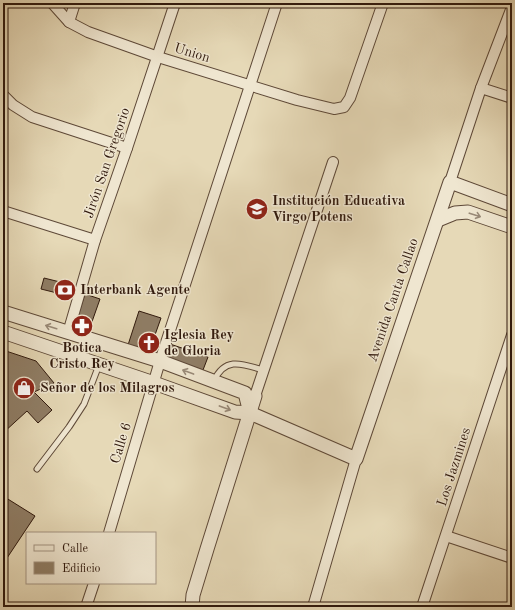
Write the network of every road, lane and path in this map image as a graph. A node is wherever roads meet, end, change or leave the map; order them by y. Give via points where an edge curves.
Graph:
1 (52, 3) edge
2 (75, 3) edge
3 (175, 3) edge
4 (277, 3) edge
5 (383, 3) edge
6 (512, 9) edge
7 (69, 22) junction
8 (158, 57) junction
9 (250, 86) junction
10 (481, 88) junction
11 (3, 95) edge
12 (512, 98) edge
13 (127, 148) junction
14 (333, 162) dead end
15 (450, 182) junction
16 (512, 205) edge
17 (3, 211) edge
18 (438, 220) junction
19 (512, 226) edge
20 (95, 240) junction
21 (3, 312) edge
22 (3, 332) edge
23 (68, 333) junction
24 (512, 335) edge
25 (160, 361) junction
26 (100, 364) junction
27 (263, 370) junction
28 (214, 381) junction
29 (154, 382) junction
30 (255, 396) joint
31 (250, 413) junction
32 (356, 459) junction
33 (37, 469) dead end
34 (109, 532) edge
35 (446, 536) junction
36 (512, 558) edge
37 (94, 584) edge
38 (86, 607) edge
39 (192, 607) edge
40 (313, 607) edge
41 (422, 607) edge

1 - 7 street, Union
2 - 7 street
3 - 8 street, Jirón San Gregorio
4 - 9 street, Calle 6
5 - 9 street, Union via 350,98 344,107 334,109
6 - 10 street, Avenida Canta Callao
7 - 8 street, Union via 88,32
8 - 9 street, Union
8 - 13 street, Jirón San Gregorio
9 - 25 street, Calle 6
10 - 12 street
10 - 15 street, Avenida Canta Callao
11 - 13 street via 32,117
13 - 20 street, Jirón San Gregorio
14 - 27 street
15 - 16 street
15 - 18 street, Avenida Canta Callao
17 - 20 street
18 -> 19 street via 455,213 468,212
18 - 32 street, Avenida Canta Callao
20 - 23 street, Jirón San Gregorio
23 -> 21 street
22 - 26 street
23 - 25 street
24 - 35 street, Los Jazmines
28 -> 25 street
25 - 29 street, Calle 6
26 - 29 street
26 - 33 lane via 84,404 70,427
27 - 28 lane via 243,364 230,365 218,373
27 - 30 street
28 - 31 street via 245,393
29 -> 31 street via 236,412
29 - 34 street, Calle 6
30 - 31 street
31 - 32 street
31 - 39 street via 193,595
32 - 40 street, Avenida Canta Callao
35 - 36 street
35 - 41 street, Los Jazmines
37 - 38 street

